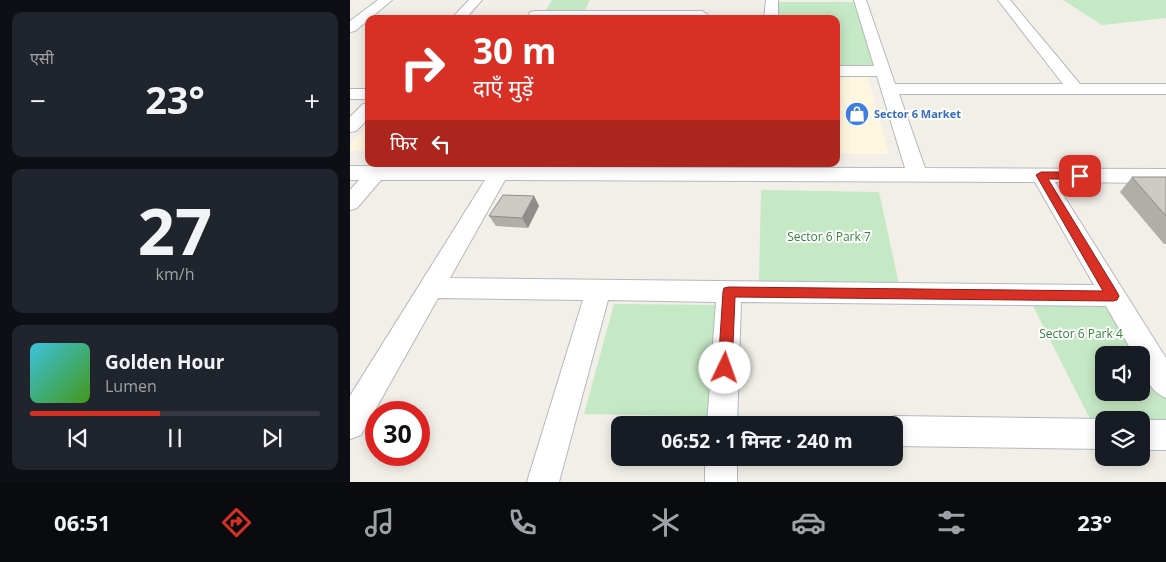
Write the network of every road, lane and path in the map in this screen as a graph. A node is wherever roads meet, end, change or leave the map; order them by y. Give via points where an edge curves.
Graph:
1 (386, 0) edge
2 (476, 0) edge
3 (545, 0) edge
4 (705, 0) edge
5 (772, 0) edge
6 (860, 0) edge
7 (1004, 0) edge
8 (367, 15) edge
9 (462, 15) edge
10 (534, 15) edge
11 (702, 15) edge
12 (772, 15) edge
13 (365, 16) edge
14 (350, 28) edge
15 (840, 71) edge
16 (883, 71) junction
17 (889, 89) junction
18 (1075, 89) junction
19 (1166, 89) edge
20 (350, 94) edge
21 (365, 94) edge
22 (365, 112) edge
23 (350, 127) edge
24 (350, 158) edge
25 (840, 162) edge
26 (365, 163) edge
27 (369, 167) edge
28 (371, 167) edge
29 (415, 167) edge
30 (501, 169) edge
31 (721, 169) edge
32 (915, 169) junction
33 (350, 173) edge
34 (1041, 175) junction
35 (1163, 177) edge
36 (350, 203) edge
37 (430, 288) junction
38 (598, 290) junction
39 (729, 292) junction
40 (1113, 296) junction
41 (1166, 384) edge
42 (722, 416) edge
43 (350, 424) edge
44 (903, 431) edge
45 (1095, 434) edge
46 (1150, 435) edge
47 (1166, 435) edge
48 (721, 466) edge
49 (543, 482) edge
50 (721, 482) edge

1 - 8 street
2 - 9 street
3 - 10 street
4 - 11 street
5 - 12 street
6 - 16 street
7 - 18 street
13 - 14 street
15 - 16 street
16 - 17 street
17 - 18 street
17 - 32 street
18 - 19 street
20 - 21 street
22 - 23 street
24 - 26 street
25 - 32 street
27 - 33 street
28 - 36 street
29 - 30 street
30 - 31 street
30 - 37 street
31 - 32 street
32 - 34 street
34 - 35 street
34 - 40 street
37 - 38 street
37 - 43 street
38 - 39 street
38 - 49 street
39 - 40 street
39 - 42 street
40 - 41 street
44 - 45 street
46 - 47 street
48 - 50 street

